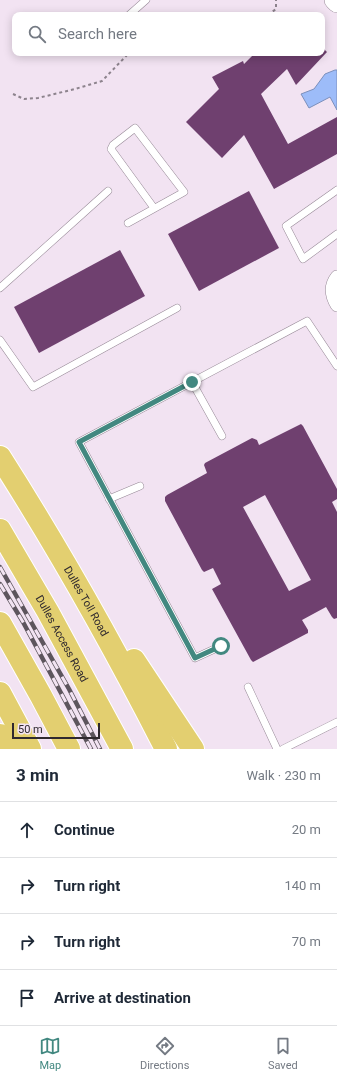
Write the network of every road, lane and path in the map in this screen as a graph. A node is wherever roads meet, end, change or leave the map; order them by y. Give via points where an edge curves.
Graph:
1 (146, 0) edge
2 (276, 0) edge
3 (334, 0) edge
4 (337, 3) edge
5 (132, 12) edge
6 (272, 12) edge
7 (126, 56) edge
8 (13, 94) dead end
9 (337, 190) edge
10 (108, 192) dead end
11 (154, 208) junction
12 (128, 223) dead end
13 (337, 234) edge
14 (337, 277) edge
15 (0, 288) edge
16 (337, 305) edge
17 (177, 308) dead end
18 (0, 340) edge
19 (337, 366) edge
20 (192, 382) junction
21 (222, 436) dead end
22 (0, 457) edge
23 (140, 486) dead end
24 (109, 499) junction
25 (35, 513) junction
26 (0, 530) edge
27 (0, 623) edge
28 (221, 646) dead end
29 (248, 687) dead end
30 (0, 693) edge
31 (337, 722) edge
32 (0, 735) edge
33 (7, 749) edge
34 (30, 749) edge
35 (69, 749) edge
36 (122, 749) edge
37 (166, 749) edge
38 (193, 749) edge
39 (277, 749) edge
40 (284, 749) edge

1 - 5 lane
2 - 6 path via 276,9
3 - 4 main road
7 - 8 path via 102,81 38,98 24,99
9 - 13 lane via 286,226 303,259
10 - 15 lane
11 - 11 lane via 184,192 135,128 111,149
11 - 12 lane
14 - 16 street via 332,289
17 - 18 lane via 33,387
19 - 20 lane via 307,321
20 - 21 lane
20 - 24 lane via 79,442
22 - 25 highway, Dulles Toll Road
23 - 24 lane
24 - 28 lane via 195,658
25 - 37 highway, Dulles Toll Road via 113,647
25 - 38 highway
26 - 36 highway, Dulles Access Road via 48,612
27 - 35 highway
29 - 39 lane
30 - 34 highway
31 - 40 lane
32 - 33 highway

